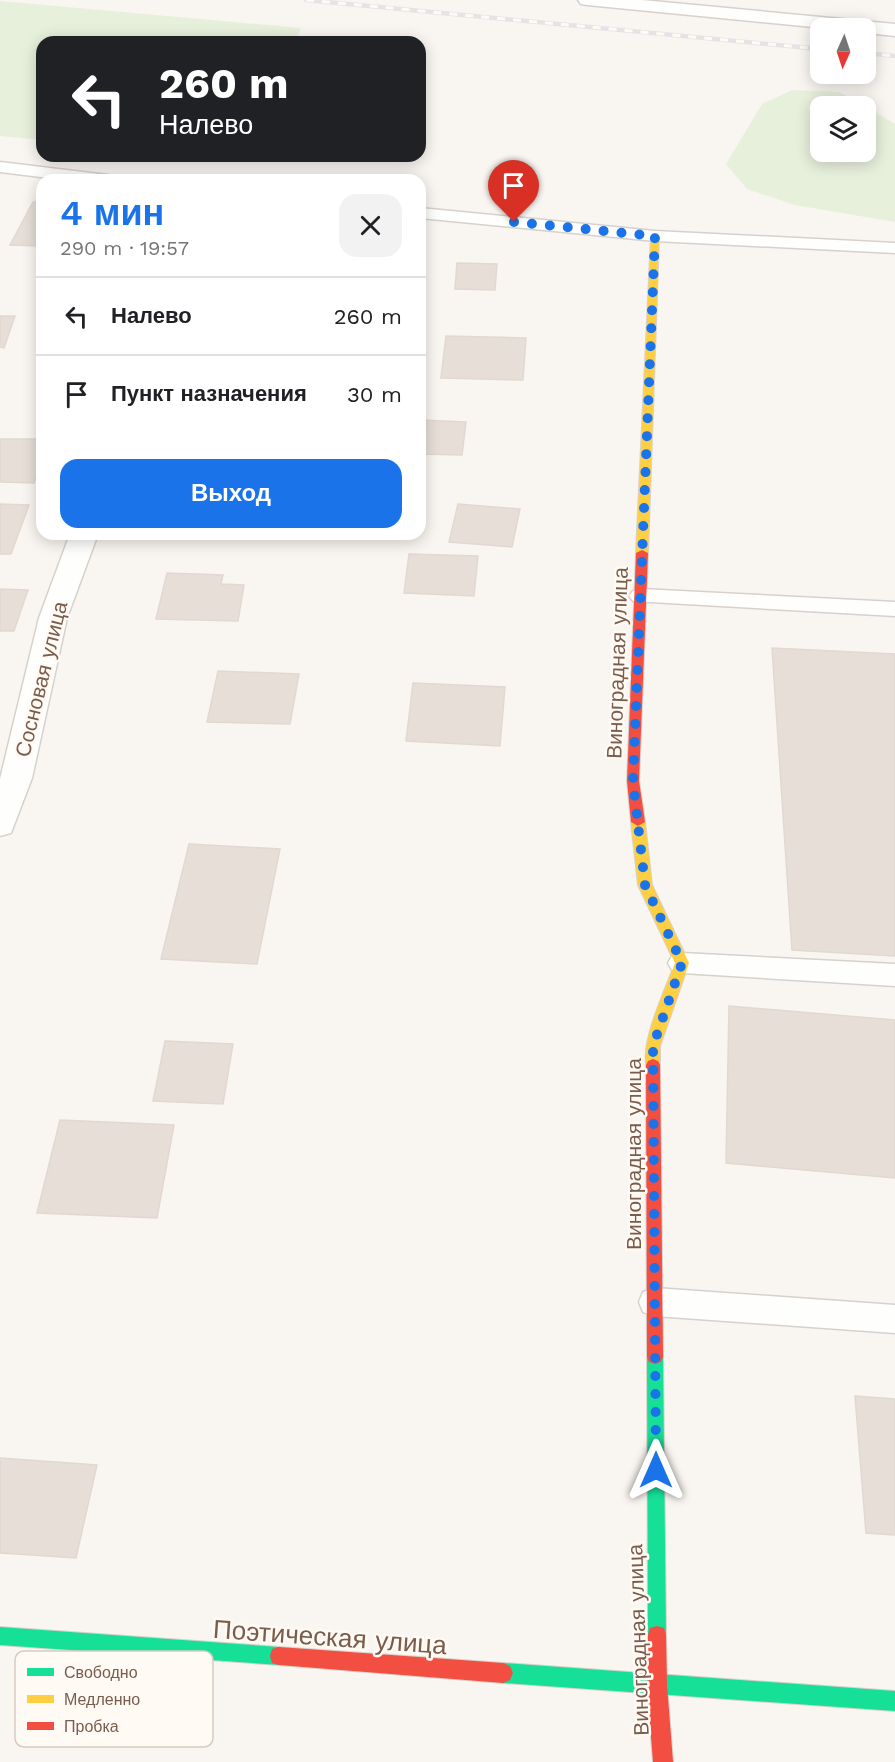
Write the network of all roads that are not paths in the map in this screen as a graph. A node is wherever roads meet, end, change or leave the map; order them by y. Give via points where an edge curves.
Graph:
1 (587, 0) edge
2 (895, 30) edge
3 (0, 167) edge
4 (58, 174) edge
5 (426, 214) edge
6 (655, 236) junction
7 (895, 248) edge
8 (82, 540) edge
9 (641, 596) junction
10 (895, 609) edge
11 (0, 825) edge
12 (682, 963) junction
13 (895, 975) edge
14 (655, 1302) junction
15 (895, 1319) edge
16 (0, 1636) edge
17 (201, 1651) edge
18 (213, 1652) edge
19 (657, 1685) junction
20 (895, 1701) edge
21 (663, 1762) edge

1 - 2 street
3 - 4 lane
5 - 6 lane
6 - 7 lane
6 - 9 street, Виноградная улица
8 - 11 street, Сосновая улица via 53,618 16,778
9 - 10 lane
9 - 12 street, Виноградная улица via 633,781 645,885
12 - 13 lane
12 - 14 street, Виноградная улица via 653,1046
14 - 15 lane
14 - 19 street, Виноградная улица
16 - 17 street, Поэтическая улица
18 - 19 street, Поэтическая улица
19 - 20 street, Поэтическая улица
19 - 21 street, Виноградная улица

